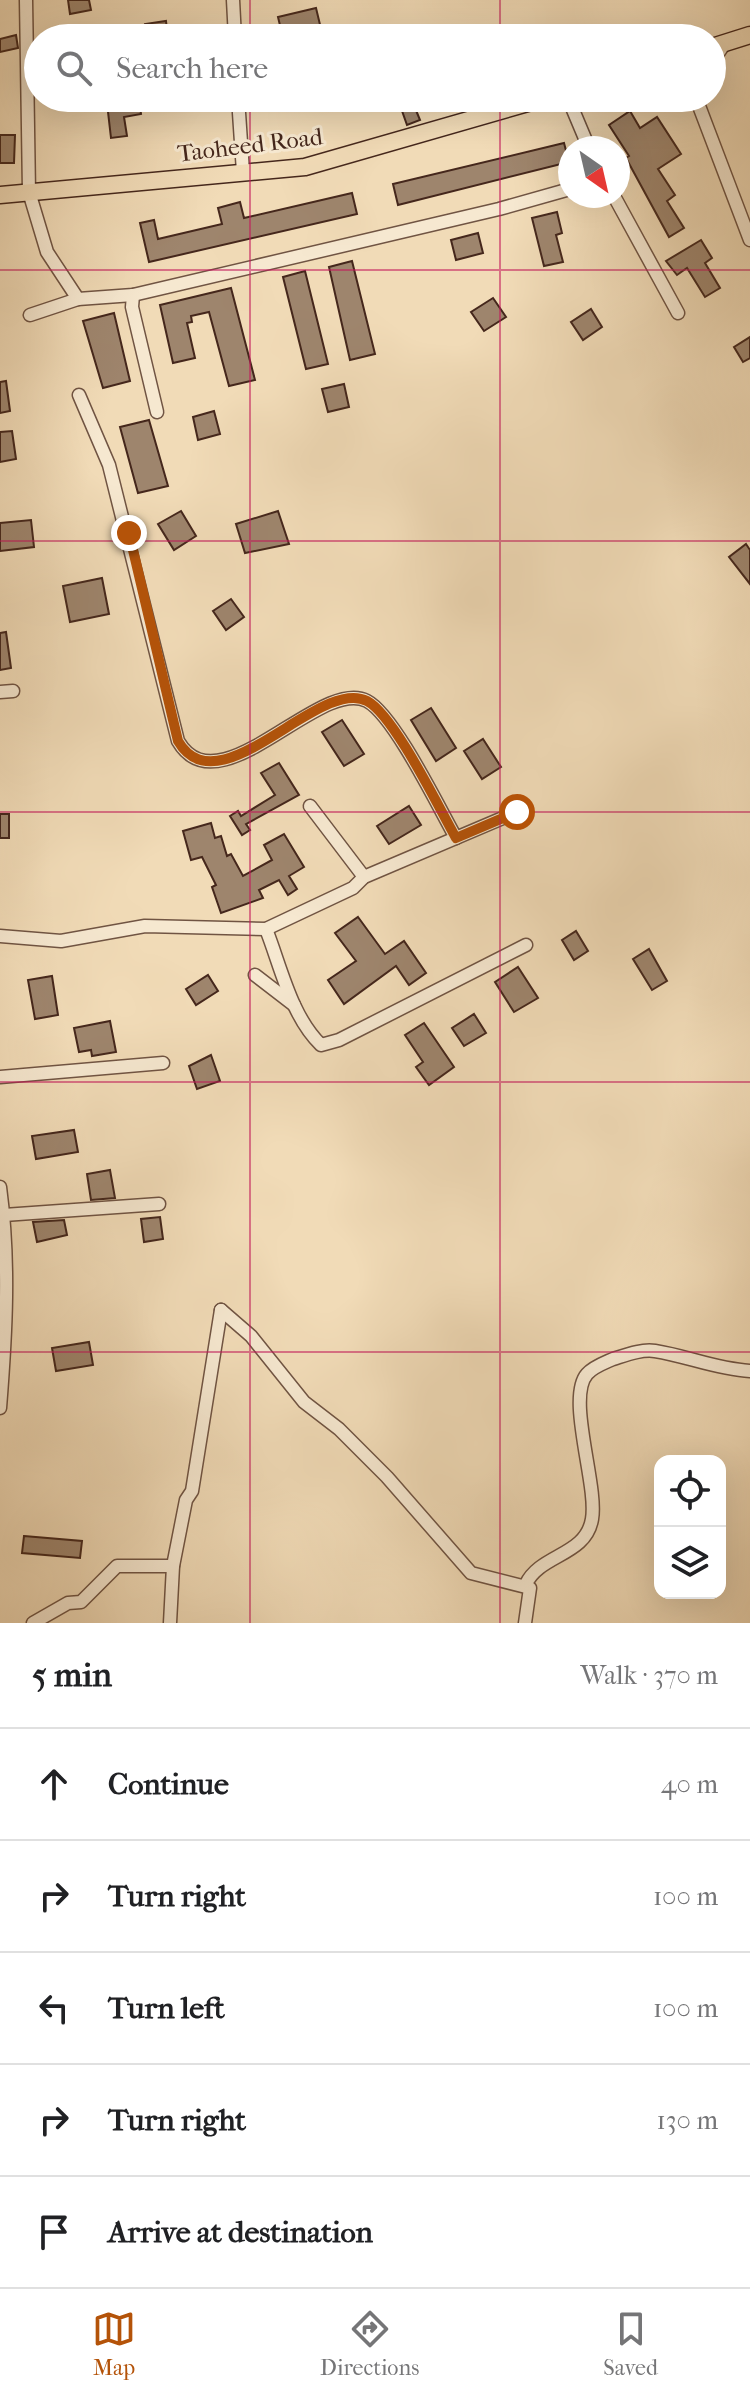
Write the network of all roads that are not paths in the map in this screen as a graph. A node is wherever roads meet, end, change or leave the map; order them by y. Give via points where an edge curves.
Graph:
1 (26, 0) edge
2 (233, 0) edge
3 (26, 24) edge
4 (234, 24) edge
5 (750, 35) edge
6 (726, 43) edge
7 (28, 112) edge
8 (239, 112) edge
9 (497, 112) edge
10 (574, 112) edge
11 (701, 112) edge
12 (584, 136) edge
13 (243, 172) junction
14 (29, 192) junction
15 (558, 192) edge
16 (0, 195) edge
17 (621, 208) edge
18 (750, 240) edge
19 (133, 295) junction
20 (78, 299) junction
21 (678, 313) dead end
22 (30, 315) dead end
23 (79, 395) dead end
24 (157, 412) dead end
25 (310, 806) dead end
26 (517, 812) dead end
27 (456, 838) junction
28 (364, 877) junction
29 (266, 929) junction
30 (0, 936) edge
31 (526, 945) dead end
32 (255, 975) dead end
33 (296, 1007) junction
34 (163, 1063) dead end
35 (0, 1077) edge
36 (0, 1187) edge
37 (159, 1204) dead end
38 (4, 1215) junction
39 (2, 1283) edge
40 (750, 1371) edge
41 (0, 1408) edge
42 (173, 1566) junction
43 (526, 1584) junction
44 (33, 1623) edge
45 (170, 1623) edge
46 (525, 1623) edge

1 - 3 street
2 - 4 street
5 - 6 main road
7 - 14 street
8 - 13 street
9 - 13 main road, Taoheed Road via 321,164
10 - 12 street
11 - 18 street
13 - 14 main road, Taoheed Road
14 - 16 main road, Taoheed Road
14 - 20 street via 47,252
15 - 19 street
17 - 21 street
19 - 20 street
19 - 24 street
20 - 22 street
23 - 27 street via 109,465 178,741 186,754 214,762 356,697 369,702 388,722
25 - 28 street
26 - 27 street
27 - 28 street
28 - 29 street via 353,888
29 - 30 street via 145,926 61,941
29 - 33 street
31 - 33 street via 321,1045
32 - 33 street
34 - 35 street
36 - 38 street
37 - 38 street
38 - 39 street via 7,1250
39 - 41 street via 9,1302
40 - 43 street via 719,1369 652,1351 629,1353 587,1374 580,1407 593,1520 579,1545 532,1571
42 - 43 street via 192,1491 221,1310 251,1336 304,1402 387,1477 464,1566 484,1578
42 - 44 street via 117,1566 81,1602 68,1603
42 - 45 street
43 - 46 street via 531,1592

